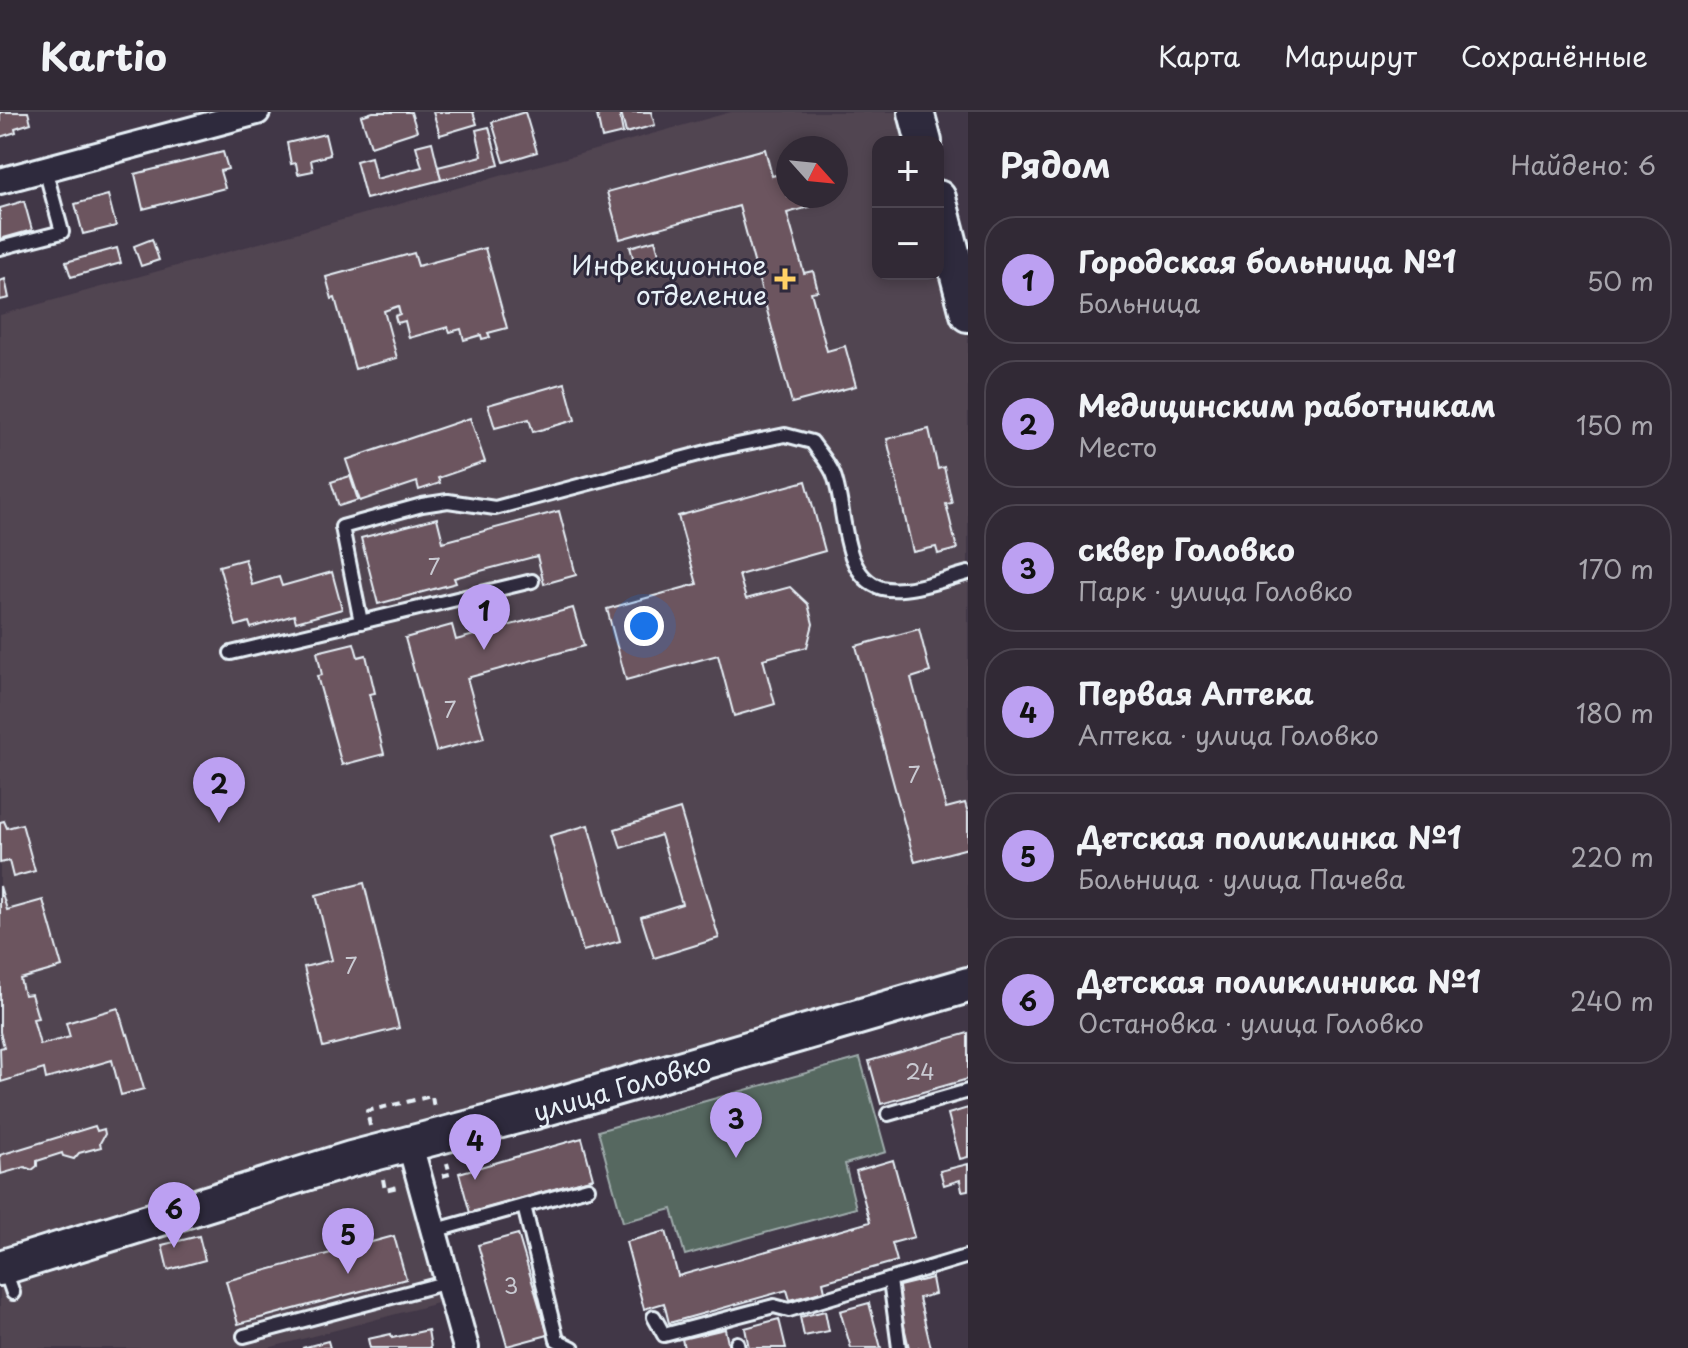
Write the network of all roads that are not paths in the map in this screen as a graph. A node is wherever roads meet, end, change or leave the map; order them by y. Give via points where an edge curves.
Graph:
1 (257, 112) edge
2 (916, 112) edge
3 (922, 136) edge
4 (45, 169) junction
5 (0, 181) edge
6 (941, 208) edge
7 (0, 248) edge
8 (968, 314) edge
9 (968, 573) edge
10 (532, 581) dead end
11 (361, 622) junction
12 (231, 653) dead end
13 (968, 985) edge
14 (968, 1091) edge
15 (888, 1114) dead end
16 (410, 1145) junction
17 (588, 1188) dead end
18 (524, 1206) junction
19 (433, 1231) junction
20 (965, 1257) dead end
21 (6, 1276) edge
22 (890, 1280) junction
23 (448, 1282) junction
24 (654, 1317) dead end
25 (244, 1336) dead end
26 (466, 1348) edge
27 (573, 1348) edge
28 (899, 1348) edge

1 - 4 street
2 - 3 street
4 - 5 street
4 - 7 lane via 62,232
6 - 8 street
9 - 11 lane via 901,589 867,580 854,563 833,473 812,442 785,435 495,508 448,501 342,527
10 - 11 lane
11 - 12 lane
13 - 16 street, улица Головко
14 - 15 lane
16 - 19 street
16 - 21 street, улица Головко via 351,1159
17 - 18 lane
18 - 19 lane
18 - 27 lane via 557,1340
19 - 23 street
20 - 22 lane
22 - 24 lane via 789,1310 774,1306 664,1335
22 - 28 lane
23 - 25 lane
23 - 26 street

